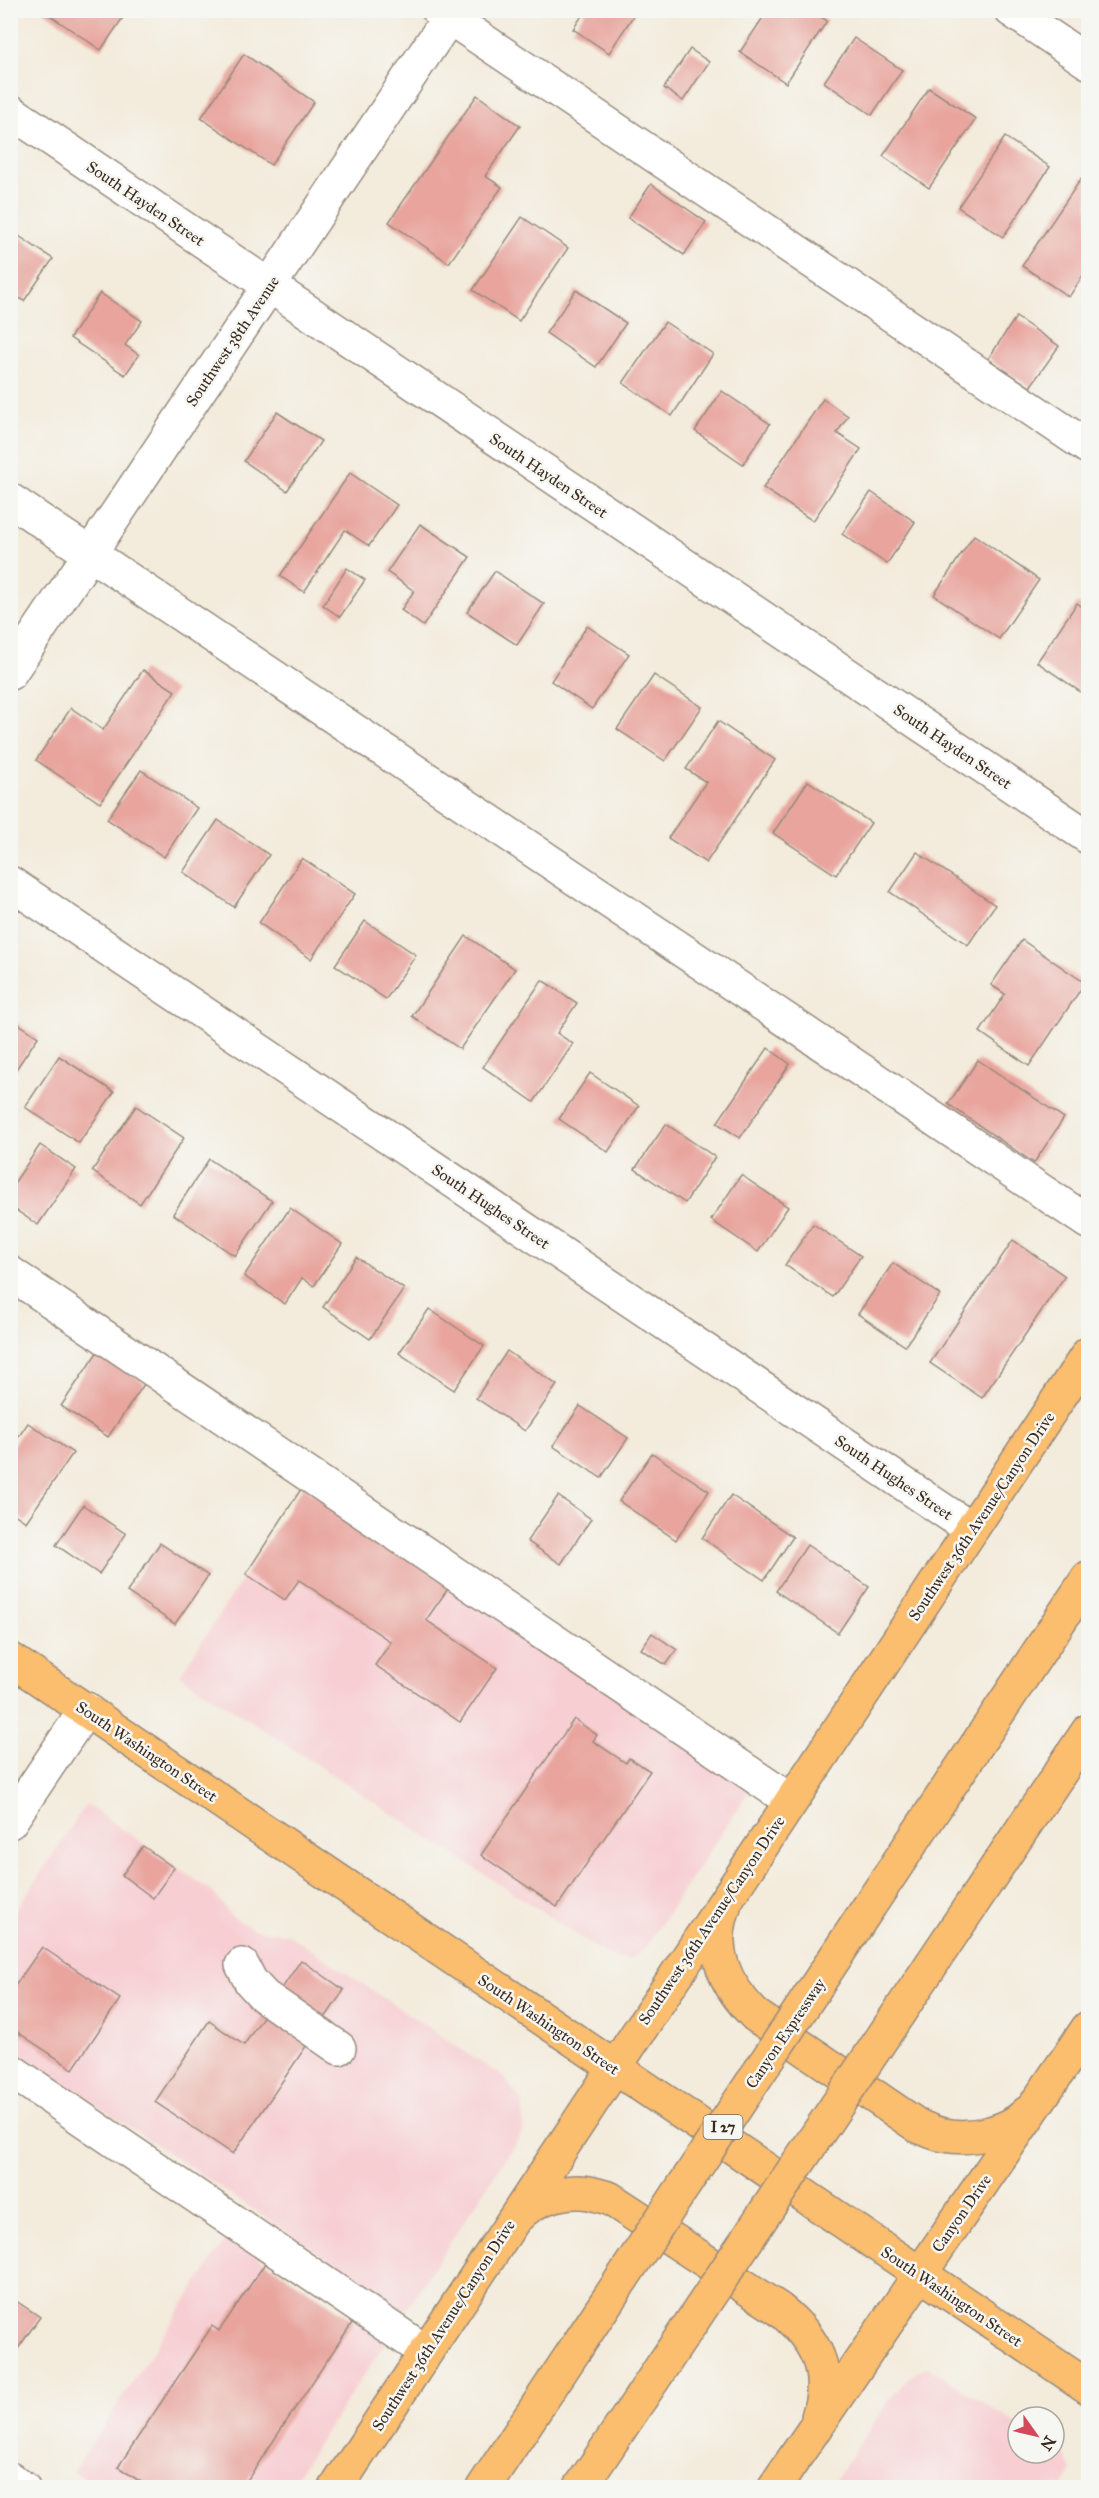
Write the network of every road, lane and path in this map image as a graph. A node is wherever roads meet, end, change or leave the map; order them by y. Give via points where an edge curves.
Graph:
1 (1011, 10) edge
2 (447, 13) edge
3 (1089, 62) edge
4 (10, 111) edge
5 (269, 286) junction
6 (1089, 447) edge
7 (10, 500) edge
8 (90, 553) junction
9 (10, 673) edge
10 (1089, 837) edge
11 (10, 883) edge
12 (1089, 1222) edge
13 (10, 1273) edge
14 (1089, 1354) edge
15 (971, 1529) junction
16 (1089, 1578) edge
17 (10, 1659) edge
18 (86, 1709) junction
19 (1089, 1731) edge
20 (790, 1802) junction
21 (10, 1822) edge
22 (729, 1894) junction
23 (242, 1965) dead end
24 (1089, 2028) edge
25 (339, 2048) dead end
26 (613, 2067) junction
27 (10, 2070) edge
28 (1042, 2097) junction
29 (505, 2230) junction
30 (919, 2274) junction
31 (426, 2352) junction
32 (1089, 2387) edge
33 (815, 2427) junction
34 (10, 2479) edge
35 (23, 2487) edge
36 (336, 2487) edge
37 (483, 2487) edge
38 (580, 2487) edge
39 (774, 2487) edge

1 - 3 street
2 - 5 street, Southwest 38th Avenue
2 - 6 street
4 - 5 street, South Hayden Street
5 - 8 street, Southwest 38th Avenue
5 - 10 street, South Hayden Street
7 - 8 street
8 - 9 street, Southwest 38th Avenue
8 - 12 street
11 - 15 street, South Hughes Street
13 - 20 street
14 - 15 main road, Southwest 36th Avenue/Canyon Drive
15 - 20 main road, Southwest 36th Avenue/Canyon Drive
16 - 37 main road, Canyon Expressway / I 27, bridge
17 - 18 main road, South Washington Street
18 - 21 street
18 - 26 main road, South Washington Street
19 - 38 main road, bridge
20 - 22 main road, Southwest 36th Avenue/Canyon Drive
22 - 26 main road, Southwest 36th Avenue/Canyon Drive
22 - 28 main road via 720,1919 718,1947 736,1996 755,2015 918,2126 944,2135 971,2137 998,2131 1023,2118
23 - 25 street via 264,1996
24 - 28 main road, Canyon Drive
26 - 29 main road, Southwest 36th Avenue/Canyon Drive
26 - 30 main road, South Washington Street
27 - 31 street
28 - 30 main road, Canyon Drive
29 - 31 main road, Southwest 36th Avenue/Canyon Drive
29 - 33 main road via 525,2209 551,2196 580,2192 609,2198 800,2326 815,2348 823,2374 823,2401
30 - 32 main road, South Washington Street
30 - 33 main road, Canyon Drive
31 - 36 main road, Southwest 36th Avenue/Canyon Drive
33 - 39 main road, Canyon Drive
34 - 35 street

